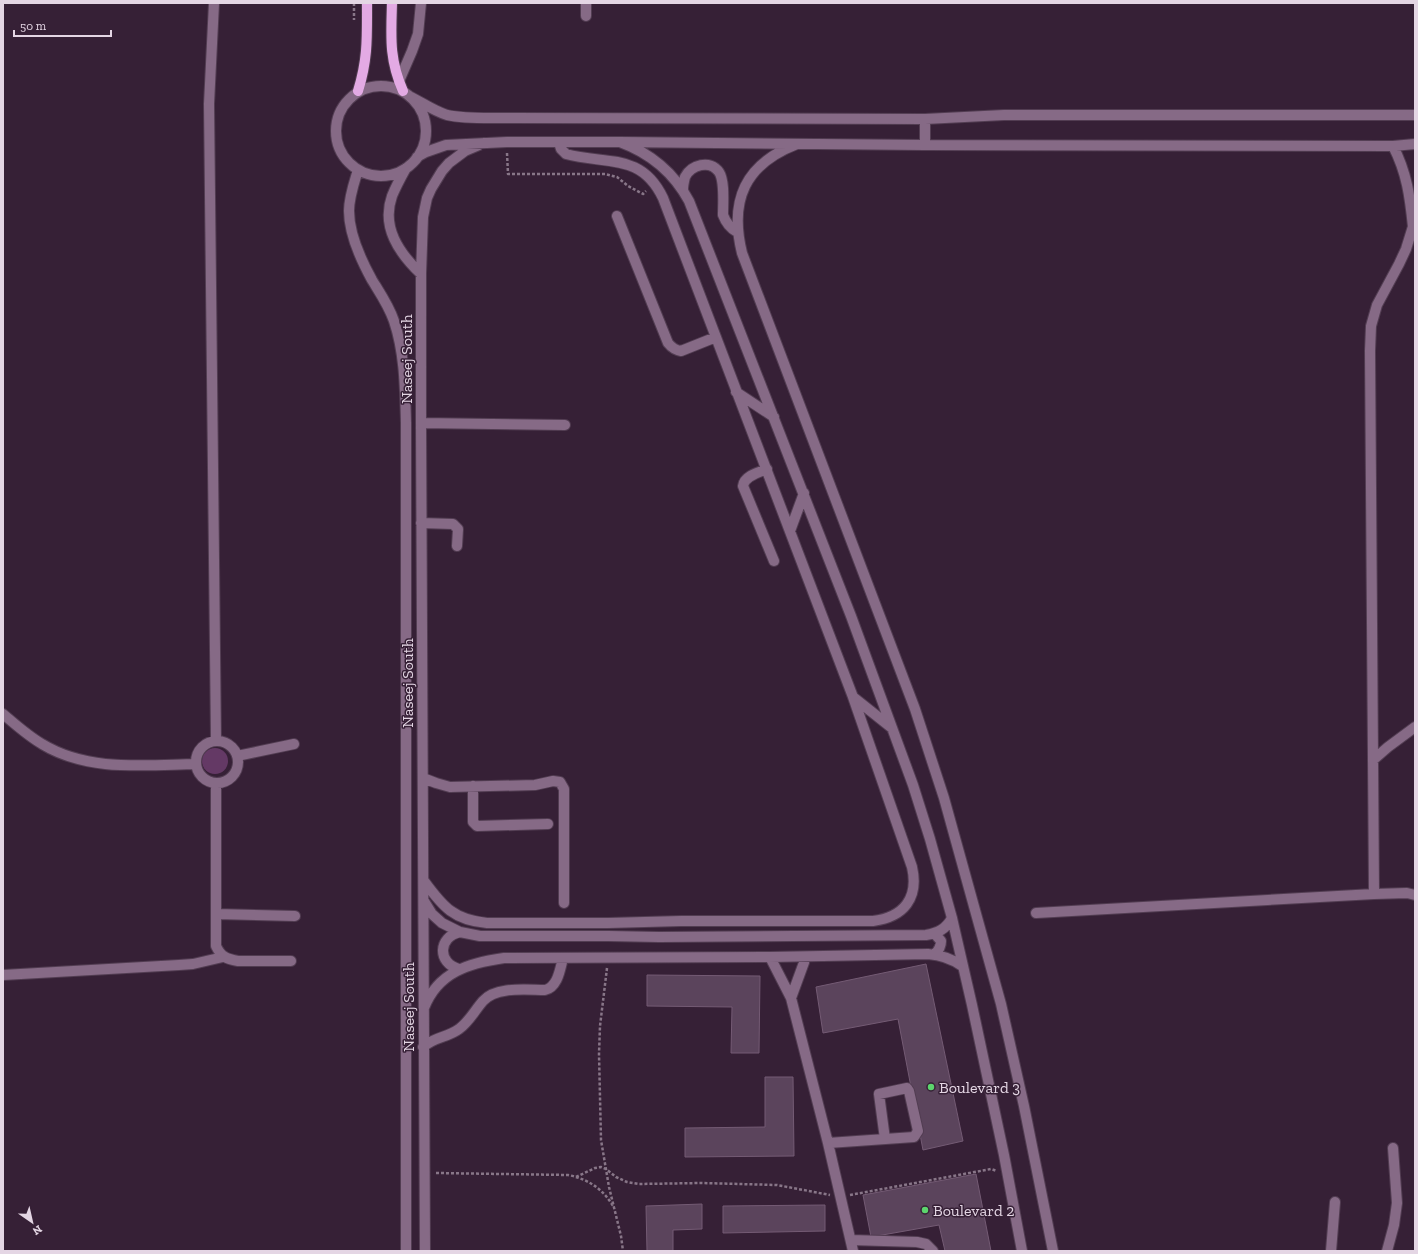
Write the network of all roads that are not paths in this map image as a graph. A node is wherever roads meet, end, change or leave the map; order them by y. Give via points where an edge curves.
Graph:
1 (214, 3) edge
2 (367, 3) edge
3 (392, 3) edge
4 (421, 3) edge
5 (586, 3) edge
6 (586, 16) dead end
7 (399, 81) junction
8 (358, 91) junction
9 (407, 94) junction
10 (1415, 115) edge
11 (925, 119) junction
12 (620, 142) junction
13 (484, 143) junction
14 (559, 143) junction
15 (797, 144) junction
16 (1415, 144) edge
17 (925, 146) junction
18 (1393, 146) junction
19 (417, 157) junction
20 (406, 168) junction
21 (358, 170) junction
22 (683, 189) junction
23 (617, 216) dead end
24 (1414, 223) edge
25 (737, 232) junction
26 (421, 274) junction
27 (716, 337) junction
28 (736, 392) junction
29 (774, 417) junction
30 (421, 424) junction
31 (565, 425) dead end
32 (767, 469) junction
33 (804, 493) junction
34 (421, 523) junction
35 (790, 531) junction
36 (457, 546) dead end
37 (774, 561) dead end
38 (853, 697) junction
39 (3, 714) edge
40 (1415, 727) edge
41 (892, 729) junction
42 (216, 741) junction
43 (294, 744) dead end
44 (237, 756) junction
45 (1373, 760) junction
46 (196, 764) junction
47 (423, 778) junction
48 (216, 783) junction
49 (473, 786) junction
50 (548, 824) dead end
51 (424, 881) junction
52 (1374, 894) junction
53 (1415, 895) edge
54 (424, 900) junction
55 (564, 903) dead end
56 (1036, 913) dead end
57 (216, 914) junction
58 (295, 916) dead end
59 (952, 918) junction
60 (681, 921) junction
61 (783, 922) junction
62 (460, 932) junction
63 (935, 934) junction
64 (795, 936) junction
65 (659, 937) junction
66 (935, 954) junction
67 (223, 957) junction
68 (770, 957) junction
69 (806, 957) junction
70 (563, 958) junction
71 (291, 961) dead end
72 (962, 966) junction
73 (459, 970) junction
74 (3, 974) edge
75 (791, 998) junction
76 (423, 1012) junction
77 (423, 1047) junction
78 (885, 1139) junction
79 (828, 1143) junction
80 (1393, 1148) dead end
81 (1335, 1202) dead end
82 (851, 1240) junction
83 (904, 1246) edge
84 (406, 1251) edge
85 (425, 1251) edge
86 (853, 1251) edge
87 (933, 1251) edge
88 (1022, 1251) edge
89 (1053, 1251) edge
90 (1331, 1251) edge
91 (1387, 1251) edge

1 - 42 street via 209,104
2 - 8 main road via 367,50
3 - 7 main road via 391,49
4 - 7 street via 418,34
5 - 6 street
7 - 9 main road
8 - 9 street via 367,87 386,85
8 - 21 street via 342,108 335,130 336,140 344,157
9 - 11 street via 437,111 458,116
9 - 19 street via 418,104 425,121 425,140
10 - 11 street via 1004,115
11 - 17 street
12 - 14 street
12 - 15 street
12 - 22 street via 657,162
13 - 14 street
13 - 19 street via 446,145
13 - 26 street, Naseej South via 465,151 449,163 431,189 423,217
14 - 27 street via 566,154 627,164 642,171 654,182 663,198
15 - 17 street
15 - 25 street via 769,158 750,177 740,198
16 - 18 street
17 - 18 street
18 - 24 street via 1408,187
19 - 20 street
20 - 21 street via 377,176
20 - 26 street via 392,197 389,225 399,249
21 - 84 street via 350,196 350,224 357,248 393,319 405,378
22 - 25 street via 685,178 692,169 702,165 714,167 721,177 725,221
22 - 29 street
23 - 27 street via 668,343 681,351
24 - 45 street via 1399,264 1377,305 1371,326
25 - 89 street via 742,253 915,709 941,791 1001,1004
26 - 30 street, Naseej South
27 - 28 street
28 - 29 street
28 - 32 street
29 - 33 street
30 - 31 street
30 - 34 street, Naseej South
32 - 35 street
32 - 37 street via 748,477 743,486
33 - 35 street
33 - 41 street
34 - 36 street via 453,524 458,529
34 - 47 street, Naseej South
35 - 38 street
38 - 41 street
38 - 61 street via 912,867 914,890 902,910 880,920
39 - 46 street via 42,745 80,760 114,765
40 - 45 street
41 - 59 street via 928,832
42 - 44 street via 232,746
42 - 46 street via 201,748
43 - 44 street
44 - 48 street via 237,769 234,775
45 - 52 street
46 - 48 street via 200,775
47 - 49 street via 450,787
47 - 51 street, Naseej South
48 - 57 street
49 - 50 street via 473,819 477,826
49 - 55 street via 535,785 553,781 562,784
51 - 54 street, Naseej South
51 - 60 street via 447,909 462,918 478,922
52 - 53 street
52 - 56 street
54 - 62 street via 437,919
54 - 76 street, Naseej South
57 - 58 street
57 - 67 street via 216,946
59 - 63 street via 945,928
59 - 72 street
60 - 61 street
60 - 65 street
61 - 64 street
62 - 65 street via 490,936
62 - 73 street via 450,936 443,950 446,961
63 - 64 street
63 - 66 street via 941,946
64 - 65 street
66 - 69 street
66 - 72 street via 949,958
67 - 71 street via 238,961
67 - 74 street via 193,964
68 - 69 street
68 - 70 street
68 - 75 street
69 - 75 street
70 - 73 street via 504,958
70 - 77 street via 551,988 490,994 458,1030 432,1040
72 - 88 street
73 - 76 street via 436,987
75 - 79 street
76 - 77 street, Naseej South
77 - 85 street, Naseej South
78 - 78 street via 914,1137 918,1131 907,1088 879,1094
78 - 79 street
79 - 82 street
80 - 91 street via 1397,1203
81 - 90 street
82 - 83 street
82 - 86 street
83 - 87 street via 922,1243

